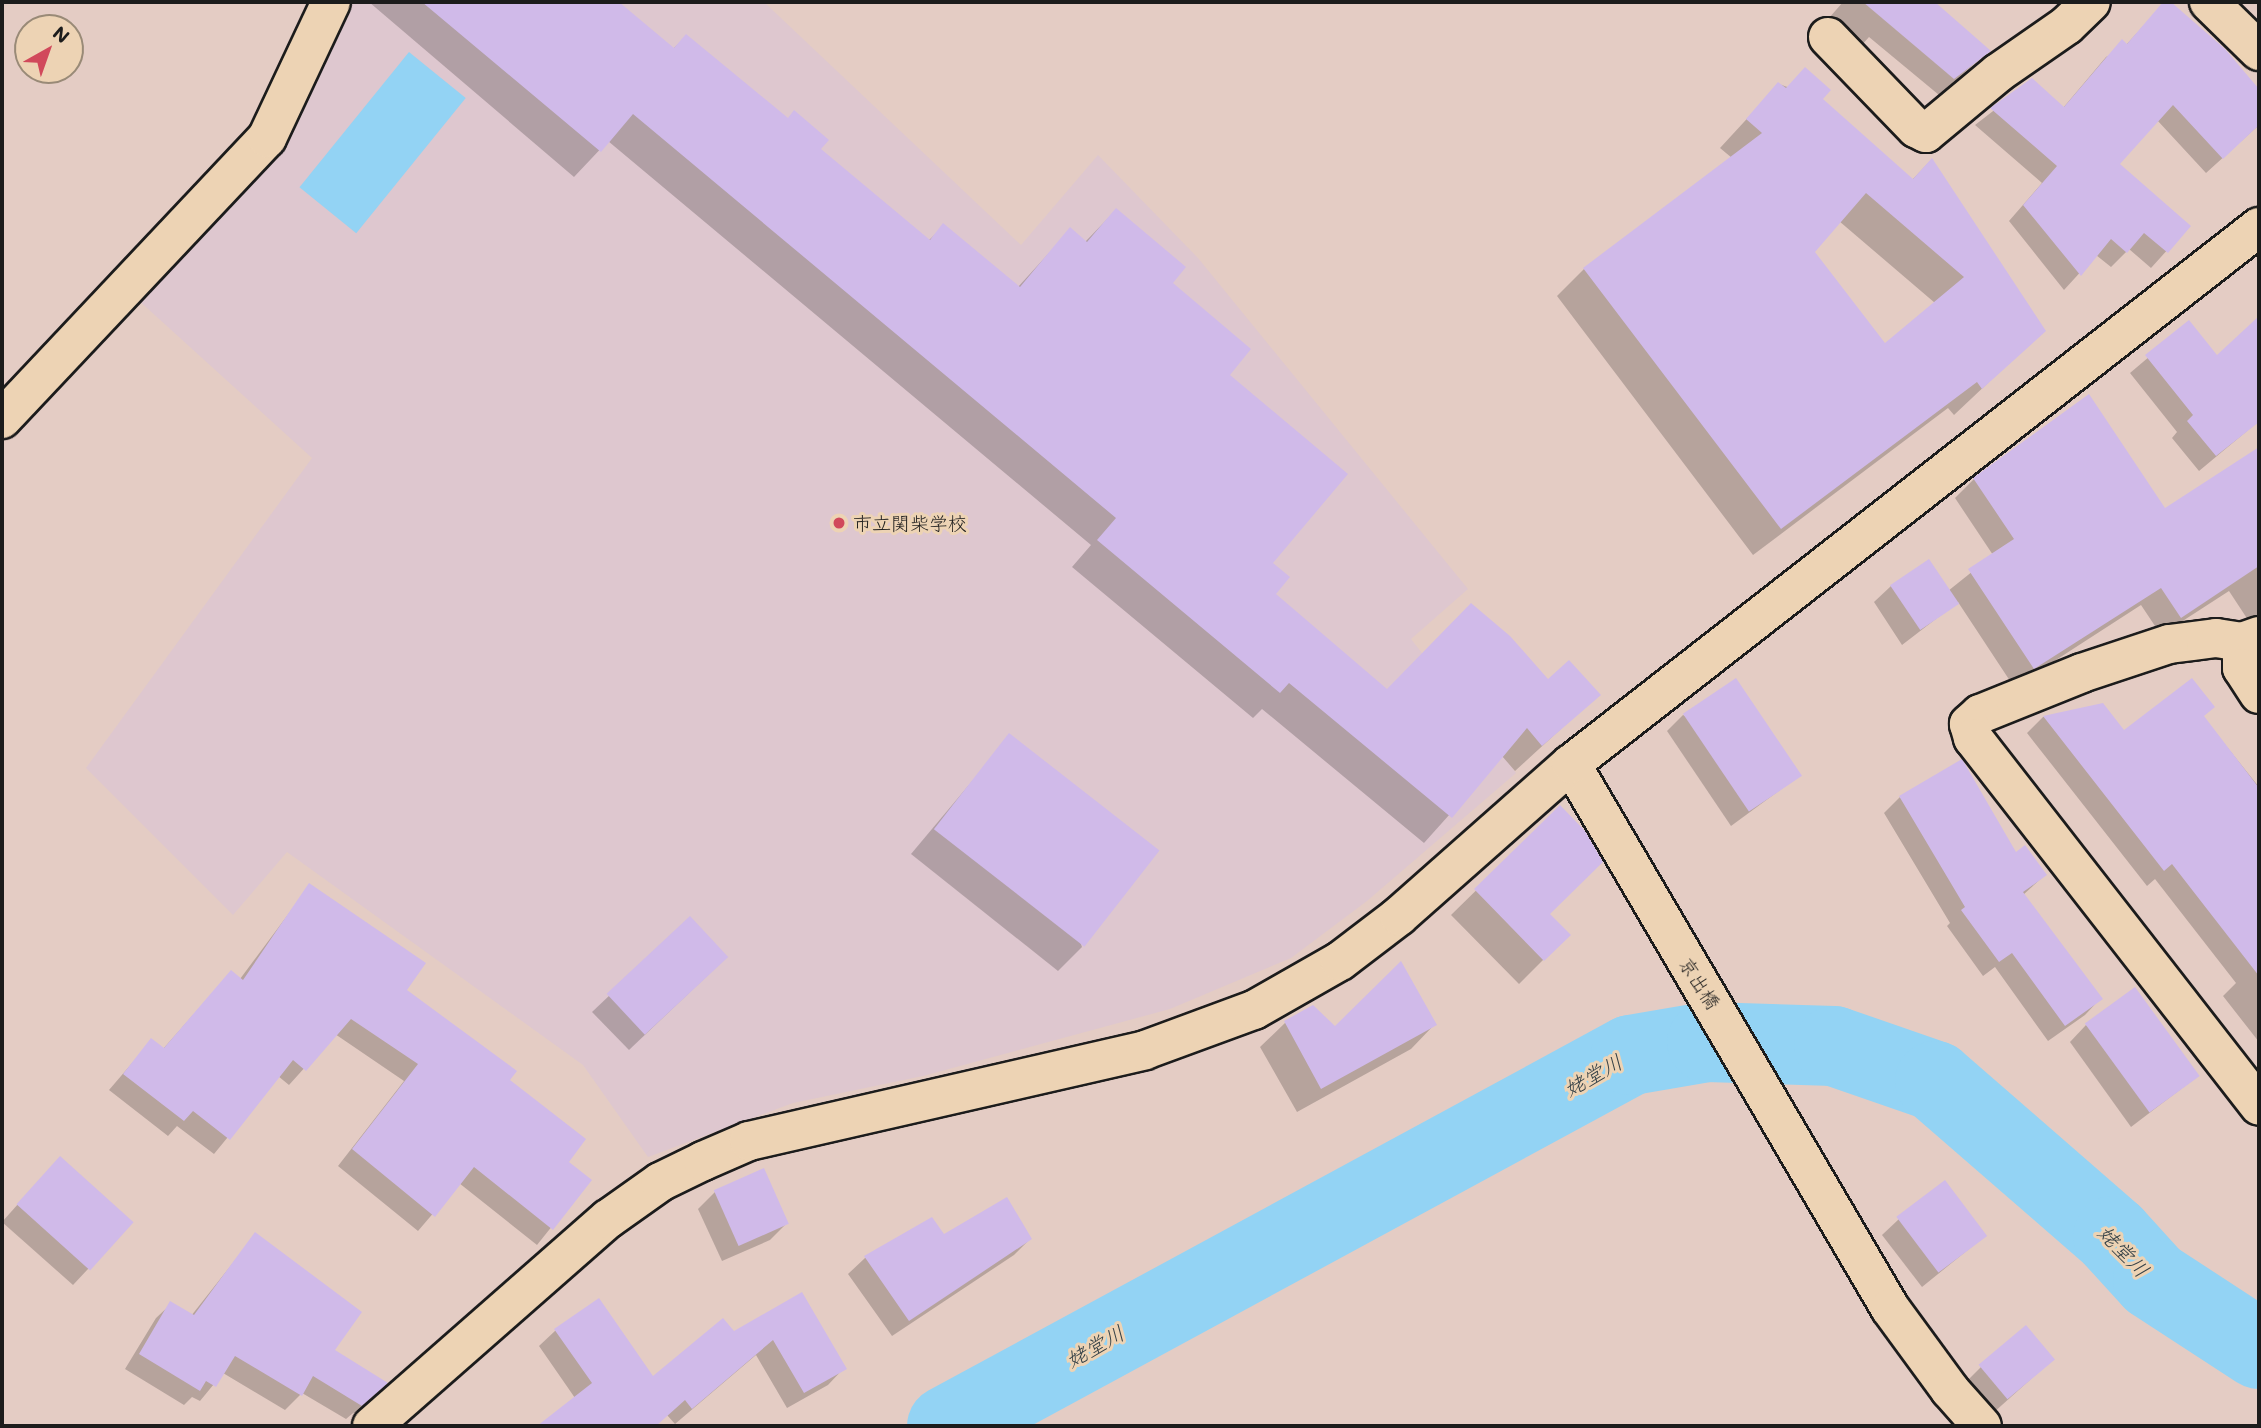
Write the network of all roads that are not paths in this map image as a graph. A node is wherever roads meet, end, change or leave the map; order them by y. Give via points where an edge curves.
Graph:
1 (331, 2) edge
2 (2091, 2) edge
3 (2209, 2) edge
4 (1828, 37) dead end
5 (2259, 51) edge
6 (2259, 227) edge
7 (2, 419) edge
8 (2251, 639) edge
9 (2259, 694) edge
10 (1571, 764) junction
11 (2259, 1106) edge
12 (372, 1426) edge
13 (1982, 1426) edge

1 - 7 street via 267,138
2 - 4 street via 1927,133 1916,128
3 - 5 street
6 - 10 street
8 - 9 street via 2242,668
8 - 11 street via 2169,644 2082,673 1980,714 1969,724 1973,738
10 - 12 street via 1399,916 1340,961 1254,1010 1211,1029 1115,1059 749,1141 660,1182 608,1219
10 - 13 street, 京出橋 via 1663,927 1737,1040 1890,1308 1950,1391

